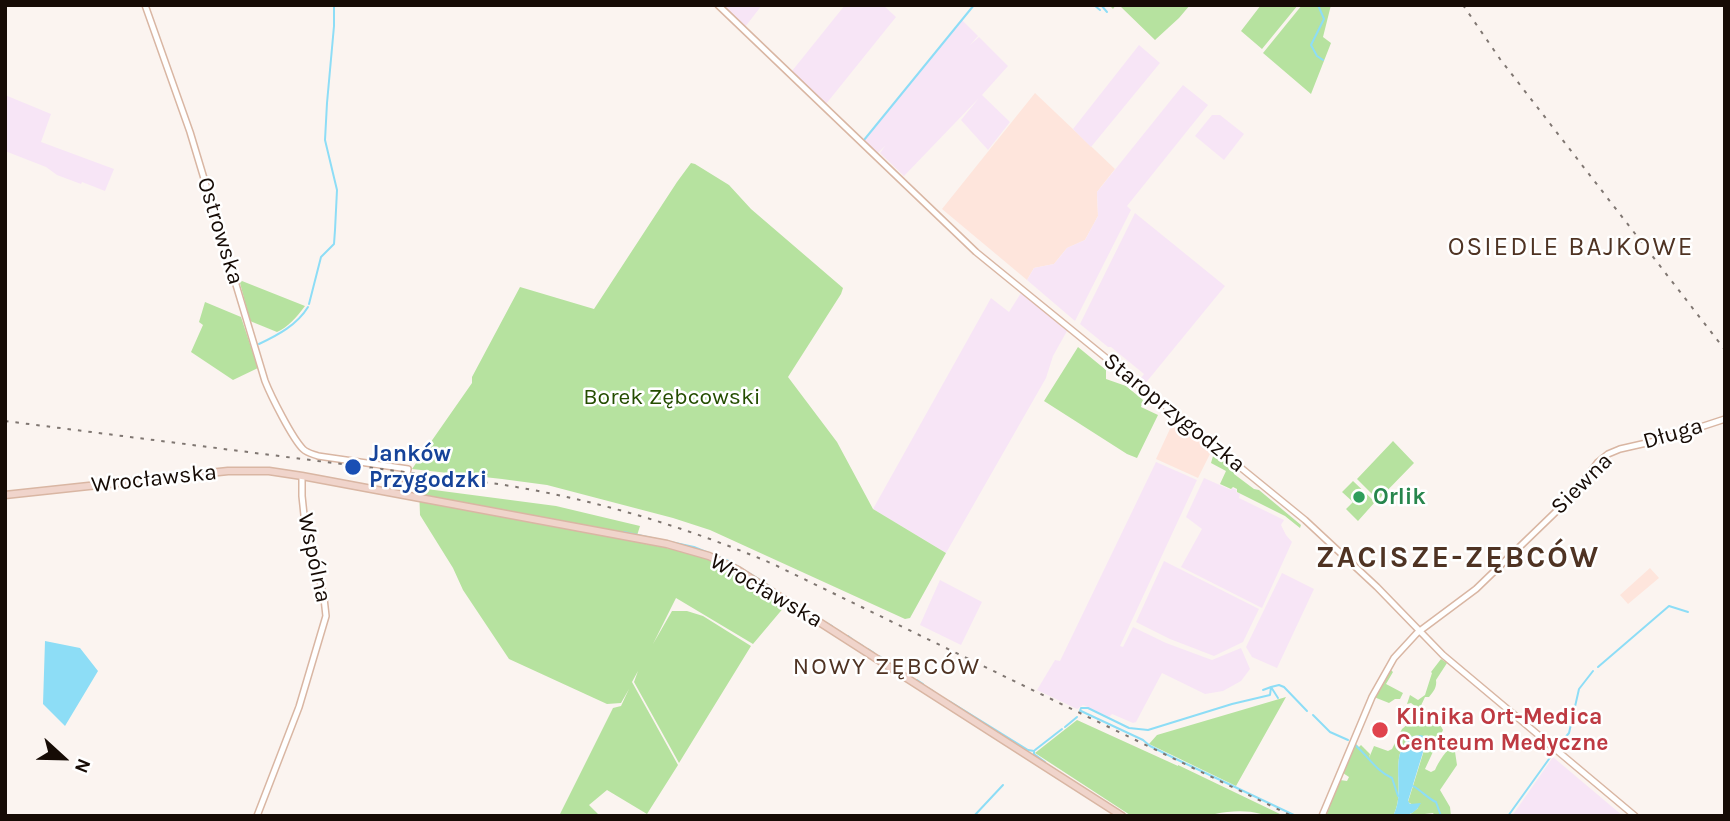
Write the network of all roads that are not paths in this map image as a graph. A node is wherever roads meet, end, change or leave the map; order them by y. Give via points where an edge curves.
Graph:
1 (145, 5) edge
2 (718, 5) edge
3 (1725, 419) edge
4 (1620, 449) joint
5 (302, 476) junction
6 (403, 494) junction
7 (5, 495) edge
8 (1419, 632) junction
9 (257, 816) edge
10 (1122, 816) edge
11 (1322, 816) edge
12 (1635, 816) edge

1 - 6 street, Ostrowska via 190,132 268,389 305,451 408,469
2 - 8 street, Staroprzygodzka via 968,244 1305,520
3 - 4 street, Długa
4 - 8 street, Siewna via 1598,462 1570,497 1476,589
5 - 6 main road, Wrocławska
5 - 7 main road, Wrocławska via 228,471
5 - 9 street, Wspólna via 304,515 326,611 295,720
6 - 10 main road, Wrocławska via 667,544 720,560
8 - 11 street, Siewna via 1394,658 1371,697
8 - 12 street, Staroprzygodzka

